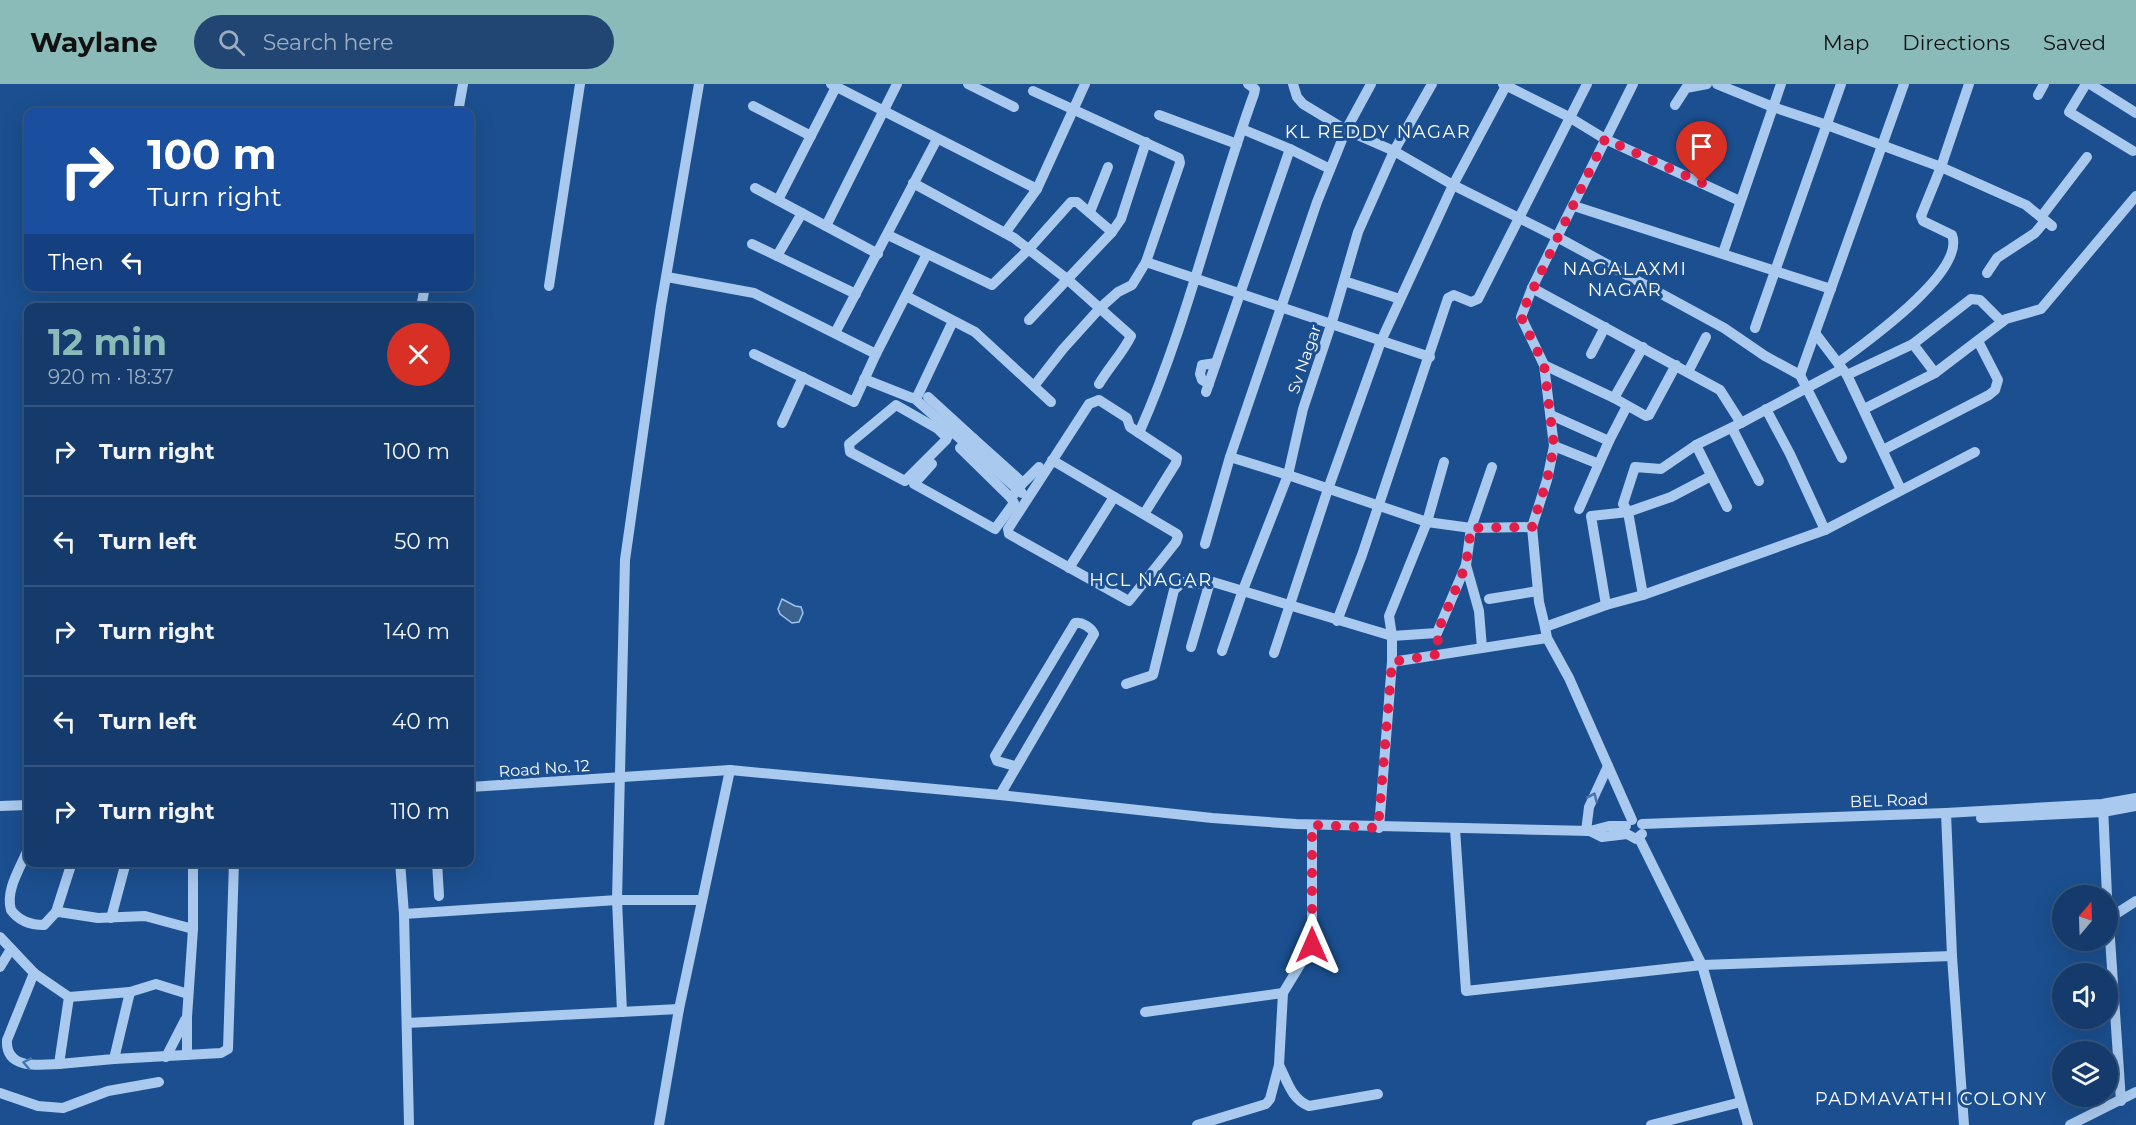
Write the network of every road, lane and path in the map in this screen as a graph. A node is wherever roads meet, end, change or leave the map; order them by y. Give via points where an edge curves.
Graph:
1 (464, 84) edge
2 (580, 84) edge
3 (699, 84) edge
4 (897, 84) edge
5 (968, 84) edge
6 (1085, 84) edge
7 (1248, 84) edge
8 (1293, 84) edge
9 (1371, 84) edge
10 (1432, 84) edge
11 (1587, 84) edge
12 (1633, 84) edge
13 (1707, 84) edge
14 (1717, 84) edge
15 (1781, 84) edge
16 (1842, 84) edge
17 (1904, 84) edge
18 (1969, 84) edge
19 (2044, 84) edge
20 (2088, 84) edge
21 (1505, 85) edge
22 (833, 86) edge
23 (1033, 91) dead end
24 (2038, 94) dead end
25 (1675, 105) dead end
26 (753, 106) dead end
27 (1014, 107) dead end
28 (1773, 107) junction
29 (459, 108) edge
30 (1074, 110) junction
31 (885, 112) junction
32 (2136, 113) edge
33 (1160, 115) dead end
34 (1569, 117) junction
35 (1827, 125) junction
36 (1242, 129) junction
37 (1346, 130) junction
38 (811, 136) junction
39 (937, 139) junction
40 (1605, 139) junction
41 (1146, 142) junction
42 (1237, 144) junction
43 (1882, 145) junction
44 (1290, 149) junction
45 (1394, 151) junction
46 (2133, 151) dead end
47 (2087, 157) dead end
48 (1108, 166) dead end
49 (1941, 168) junction
50 (1330, 169) junction
51 (914, 183) junction
52 (1453, 185) junction
53 (755, 188) dead end
54 (1037, 189) junction
55 (2136, 196) edge
56 (778, 200) junction
57 (1740, 201) junction
58 (1574, 206) junction
59 (1090, 212) junction
60 (802, 213) junction
61 (1518, 219) junction
62 (2046, 222) junction
63 (826, 226) junction
64 (1112, 232) junction
65 (1005, 233) junction
66 (888, 235) junction
67 (1557, 237) junction
68 (752, 244) dead end
69 (1029, 249) junction
70 (1723, 253) junction
71 (878, 254) junction
72 (927, 254) junction
73 (777, 256) junction
74 (1146, 262) junction
75 (1776, 270) junction
76 (1987, 273) dead end
77 (667, 277) junction
78 (1067, 279) junction
79 (1196, 279) junction
80 (1344, 281) junction
81 (549, 286) dead end
82 (1532, 288) junction
83 (1831, 289) junction
84 (856, 294) junction
85 (1241, 294) junction
86 (906, 296) junction
87 (1400, 299) junction
88 (1100, 308) junction
89 (1281, 308) junction
90 (1029, 320) dead end
91 (952, 321) junction
92 (2002, 322) junction
93 (1331, 325) junction
94 (1605, 327) junction
95 (1755, 328) dead end
96 (835, 333) junction
97 (1815, 333) junction
98 (1706, 337) dead end
99 (1381, 341) junction
100 (1978, 341) junction
101 (1913, 344) junction
102 (1643, 347) junction
103 (754, 354) dead end
104 (876, 354) junction
105 (1591, 354) dead end
106 (1430, 357) junction
107 (1544, 365) junction
108 (1676, 365) junction
109 (1842, 369) junction
110 (1688, 372) junction
111 (1935, 373) junction
112 (1800, 375) junction
113 (803, 377) junction
114 (864, 380) junction
115 (1099, 384) dead end
116 (1034, 386) junction
117 (1208, 388) dead end
118 (1805, 390) junction
119 (928, 397) dead end
120 (914, 398) junction
121 (1614, 398) junction
122 (1051, 402) dead end
123 (1627, 406) junction
124 (1766, 409) junction
125 (1864, 409) junction
126 (1551, 415) junction
127 (782, 423) dead end
128 (1737, 425) junction
129 (941, 427) junction
130 (1139, 433) junction
131 (1609, 441) junction
132 (966, 444) junction
133 (1696, 445) junction
134 (1554, 446) junction
135 (1883, 450) junction
136 (1975, 452) dead end
137 (1230, 457) junction
138 (1842, 458) dead end
139 (1052, 460) junction
140 (1444, 462) dead end
141 (1594, 462) dead end
142 (1039, 467) dead end
143 (1492, 467) dead end
144 (1288, 475) junction
145 (1711, 476) junction
146 (1759, 482) dead end
147 (1328, 489) junction
148 (1017, 490) junction
149 (1901, 490) junction
150 (1114, 497) junction
151 (1028, 498) junction
152 (1377, 506) junction
153 (1727, 507) dead end
154 (1579, 509) dead end
155 (1628, 512) junction
156 (1144, 514) junction
157 (1427, 522) junction
158 (1532, 527) junction
159 (1471, 528) junction
160 (1825, 530) junction
161 (1204, 544) dead end
162 (1466, 565) junction
163 (1069, 568) junction
164 (1209, 585) junction
165 (1243, 590) junction
166 (1538, 591) junction
167 (1643, 596) junction
168 (1489, 599) dead end
169 (1606, 605) junction
170 (1291, 606) junction
171 (1337, 621) junction
172 (1546, 632) junction
173 (1437, 633) junction
174 (1392, 636) junction
175 (1191, 647) dead end
176 (1482, 648) junction
177 (1222, 651) dead end
178 (1274, 653) dead end
179 (1439, 654) junction
180 (1392, 662) junction
181 (1126, 684) dead end
182 (1015, 766) junction
183 (1608, 766) junction
184 (730, 770) junction
185 (620, 778) junction
186 (474, 787) edge
187 (1000, 795) junction
188 (2136, 798) edge
189 (24, 805) edge
190 (0, 806) edge
191 (2136, 806) edge
192 (2103, 808) junction
193 (1946, 816) junction
194 (1312, 825) junction
195 (1378, 828) junction
196 (1455, 829) junction
197 (1635, 829) junction
198 (1588, 831) junction
199 (24, 859) edge
200 (70, 867) edge
201 (125, 867) edge
202 (193, 867) edge
203 (234, 867) edge
204 (400, 867) edge
205 (437, 867) edge
206 (2106, 885) edge
207 (439, 896) dead end
208 (617, 900) junction
209 (702, 900) junction
210 (2136, 901) edge
211 (56, 912) junction
212 (2118, 913) edge
213 (404, 914) junction
214 (111, 918) junction
215 (193, 929) junction
216 (0, 937) edge
217 (11, 949) junction
218 (2110, 951) edge
219 (1952, 956) junction
220 (1702, 965) junction
221 (0, 967) edge
222 (34, 973) junction
223 (130, 992) junction
224 (1283, 993) junction
225 (188, 994) junction
226 (69, 997) junction
227 (679, 1009) junction
228 (622, 1012) junction
229 (1144, 1012) dead end
230 (187, 1017) junction
231 (407, 1023) junction
232 (187, 1055) junction
233 (166, 1057) junction
234 (114, 1059) junction
235 (59, 1064) junction
236 (1279, 1065) junction
237 (159, 1082) dead end
238 (2136, 1092) edge
239 (0, 1093) edge
240 (1378, 1094) dead end
241 (2121, 1101) junction
242 (1742, 1102) junction
243 (410, 1125) edge
244 (659, 1125) edge
245 (1197, 1125) edge
246 (1651, 1125) edge
247 (1748, 1125) edge
248 (1964, 1125) edge
249 (2070, 1125) edge

1 - 29 street
2 - 81 street
3 - 77 street
4 - 31 street
5 - 27 street
6 - 30 street
7 - 36 street via 1254,94
8 - 37 street via 1303,104
9 - 37 street
10 - 45 street, Sv Nagar
11 - 34 street
12 - 40 street
13 - 25 street via 1686,88
14 - 28 street
15 - 28 street
16 - 35 street
17 - 43 street
18 - 49 street
19 - 24 street
20 - 32 street
20 - 46 street via 2069,112
21 - 34 street
21 - 52 street
22 - 31 street
22 - 38 street
23 - 30 street
26 - 38 street
28 - 35 street
28 - 57 street
30 - 41 street
30 - 54 street
31 - 39 street
31 - 63 street
33 - 42 street
34 - 40 street
34 - 61 street
35 - 43 street
35 - 75 street
36 - 42 street
36 - 44 street
37 - 45 street
37 - 50 street
38 - 56 street
39 - 51 street
39 - 54 street
40 - 57 street
40 - 58 street
41 - 64 street via 1121,219
41 - 74 street via 1179,158 1180,163
42 - 79 street
43 - 49 street
43 - 83 street
44 - 50 street
44 - 85 street
45 - 52 street
45 - 80 street, Sv Nagar via 1358,232
47 - 62 street
48 - 59 street
49 - 62 street via 2017,200
49 - 109 street via 1921,216 1923,221 1952,235 1948,262 1923,294
50 - 89 street
51 - 65 street
51 - 66 street
52 - 61 street
52 - 87 street
53 - 56 street
54 - 65 street
55 - 92 street via 2041,309
56 - 60 street
57 - 70 street
58 - 67 street
58 - 70 street
59 - 64 street
59 - 69 street via 1071,202
60 - 63 street
60 - 73 street
61 - 67 street
61 - 106 street via 1478,299 1471,302 1454,295 1448,298
62 - 76 street via 1997,258
63 - 71 street
64 - 78 street
65 - 69 street
66 - 71 street
66 - 72 street
67 - 82 street
67 - 112 street via 1724,328
68 - 73 street
69 - 72 street via 992,285
69 - 78 street
70 - 75 street
71 - 84 street
72 - 86 street
73 - 84 street
74 - 79 street
74 - 88 street via 1132,285
75 - 83 street
75 - 95 street
77 - 96 street via 754,293
77 - 185 street via 625,560
78 - 88 street
78 - 90 street
79 - 85 street
79 - 130 street
80 - 87 street
80 - 93 street, Sv Nagar
82 - 94 street
82 - 107 street via 1521,317
83 - 97 street
84 - 96 street
85 - 89 street
85 - 117 street
86 - 91 street
86 - 104 street
87 - 99 street
88 - 115 street via 1131,336
88 - 116 street
89 - 93 street
89 - 137 street
91 - 116 street via 975,332
91 - 120 street
92 - 100 street
92 - 101 street via 1980,300 1971,299
93 - 99 street
93 - 144 street, Sv Nagar via 1303,409
94 - 102 street
94 - 105 street
96 - 104 street
97 - 109 street
97 - 112 street
98 - 110 street
99 - 106 street
99 - 147 street
100 - 111 street
100 - 135 street via 1998,380 1995,390
101 - 109 street
101 - 111 street
102 - 108 street
102 - 121 street
103 - 113 street
104 - 114 street
106 - 152 street
107 - 121 street
107 - 126 street
108 - 110 street
108 - 123 street via 1648,416
109 - 118 street
109 - 125 street
110 - 128 street via 1720,390
111 - 125 street
112 - 118 street
113 - 114 street via 854,402
113 - 127 street
114 - 120 street
116 - 122 street
118 - 124 street
118 - 138 street
119 - 132 street
120 - 129 street
121 - 123 street
123 - 131 street
124 - 128 street
124 - 160 street
125 - 135 street
126 - 131 street
126 - 134 street
128 - 133 street
128 - 146 street
129 - 129 street via 947,438 905,481 850,452 849,444 896,405
129 - 132 street
130 - 139 street via 1130,427 1127,418 1099,400 1092,401
130 - 156 street via 1177,458
131 - 154 street
132 - 148 street
132 - 148 street via 950,444 914,483 995,529 1014,503
133 - 145 street
133 - 155 street via 1661,469 1635,467 1623,504
134 - 141 street
134 - 158 street
135 - 149 street
136 - 149 street
137 - 144 street
137 - 161 street
139 - 150 street
139 - 151 street
140 - 157 street
142 - 148 street
143 - 159 street
144 - 147 street
144 - 165 street, Sv Nagar
145 - 153 street
145 - 155 street via 1671,497
147 - 152 street
147 - 170 street
148 - 151 street
149 - 160 street
150 - 156 street
150 - 163 street
151 - 163 street via 1008,529 1009,534
152 - 157 street
152 - 171 street
155 - 167 street
155 - 169 street via 1591,516
156 - 163 street via 1178,536 1129,601
157 - 159 street
157 - 174 street via 1389,615
158 - 159 street
158 - 166 street
159 - 162 street
160 - 167 street
162 - 173 street
162 - 176 street via 1479,611
164 - 165 street via 1212,582
164 - 175 street
164 - 181 street via 1183,582 1174,590 1153,675
165 - 170 street
165 - 177 street, Sv Nagar
166 - 168 street
166 - 172 street
167 - 169 street
169 - 172 street
170 - 171 street
170 - 178 street
171 - 174 street
172 - 176 street
172 - 183 street
173 - 174 street
173 - 179 street
174 - 180 street
176 - 179 street
179 - 180 street
180 - 195 street
182 - 182 street via 997,761 995,756 1075,623 1081,623 1094,634
182 - 187 street
183 - 197 street
198 -> 183 street via 1589,807
184 - 185 street, Road No. 12
184 - 187 street, Road No. 12
184 - 209 street
185 - 186 street, Road No. 12
185 - 208 street
187 - 194 street, BEL Road
188 - 192 street, BEL Road
189 - 190 street
191 - 192 street, BEL Road
192 - 193 street, BEL Road
192 - 206 street
193 - 197 street, BEL Road
193 - 219 street
194 - 195 street, BEL Road
194 - 224 street via 1312,945
195 - 196 street, BEL Road
196 - 198 street, BEL Road
196 - 220 street via 1466,991
197 - 198 street, BEL Road via 1602,837
197 - 220 street
199 - 211 street via 10,894 11,910 22,920 40,925
200 - 211 street
201 - 214 street
202 - 215 street
203 - 232 street via 229,1046 221,1053
204 - 213 street
205 - 207 street
208 - 209 street
208 - 213 street
208 - 228 street
209 - 227 street
210 - 212 street
211 - 214 street
213 - 231 street
214 - 215 street via 145,916
215 - 225 street
216 - 217 street
217 - 221 street
217 - 222 street
218 - 241 street
219 - 220 street
219 - 248 street
220 - 242 street
222 - 226 street
235 -> 222 street via 25,1064 15,1059 7,1045
223 - 225 street via 156,984
223 - 226 street
223 - 234 street
224 - 229 street
224 - 236 street
225 - 230 street
226 - 235 street
227 - 228 street
227 - 244 street
228 - 231 street
230 - 232 street
230 - 233 street
231 - 243 street
232 - 233 street
233 - 234 street
234 - 235 street
236 - 240 street via 1295,1098 1309,1106
236 - 245 street via 1266,1104
237 - 239 street via 108,1091 63,1108 38,1106
238 - 241 street
241 - 249 street
242 - 246 street
242 - 247 street

